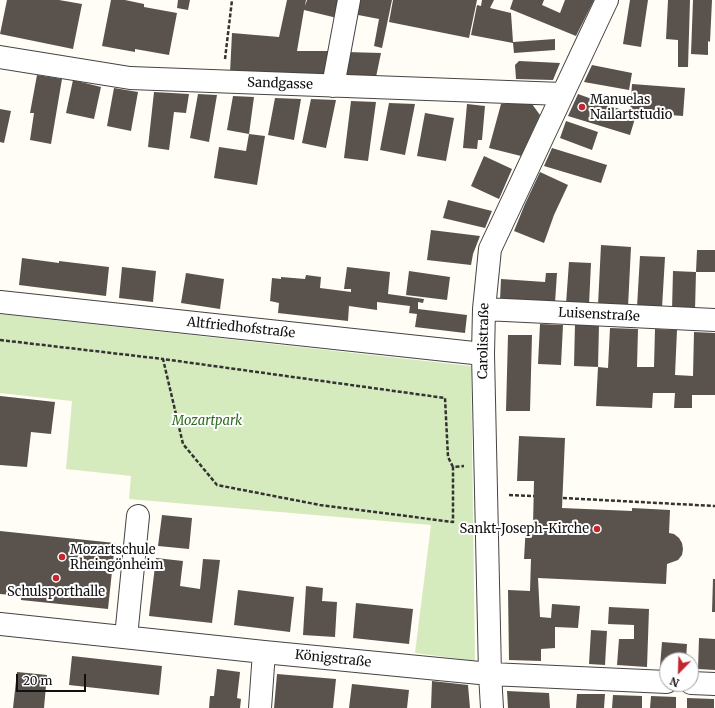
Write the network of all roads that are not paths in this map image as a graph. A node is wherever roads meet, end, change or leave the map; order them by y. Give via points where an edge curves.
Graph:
1 (349, 0) edge
2 (607, 0) edge
3 (0, 58) edge
4 (333, 86) junction
5 (562, 94) junction
6 (0, 302) edge
7 (484, 309) junction
8 (715, 320) edge
9 (483, 354) junction
10 (138, 516) dead end
11 (0, 624) edge
12 (126, 637) junction
13 (264, 652) junction
14 (490, 674) junction
15 (659, 682) edge
16 (699, 683) edge
17 (715, 684) edge
18 (260, 708) edge
19 (492, 708) edge

1 - 4 street
2 - 5 street, Carolistraße
3 - 4 street, Sandgasse via 130,78
4 - 5 street, Sandgasse
5 - 7 street, Carolistraße via 490,249
6 - 9 street, Altfriedhofstraße
7 - 8 street, Luisenstraße
7 - 9 street, Carolistraße
9 - 14 street, Carolistraße
10 - 12 street
11 - 12 street, Königstraße
12 - 13 street, Königstraße
13 - 14 street, Königstraße
13 - 18 street
14 - 15 street, Königstraße
14 - 19 street, Carolistraße
16 - 17 street

